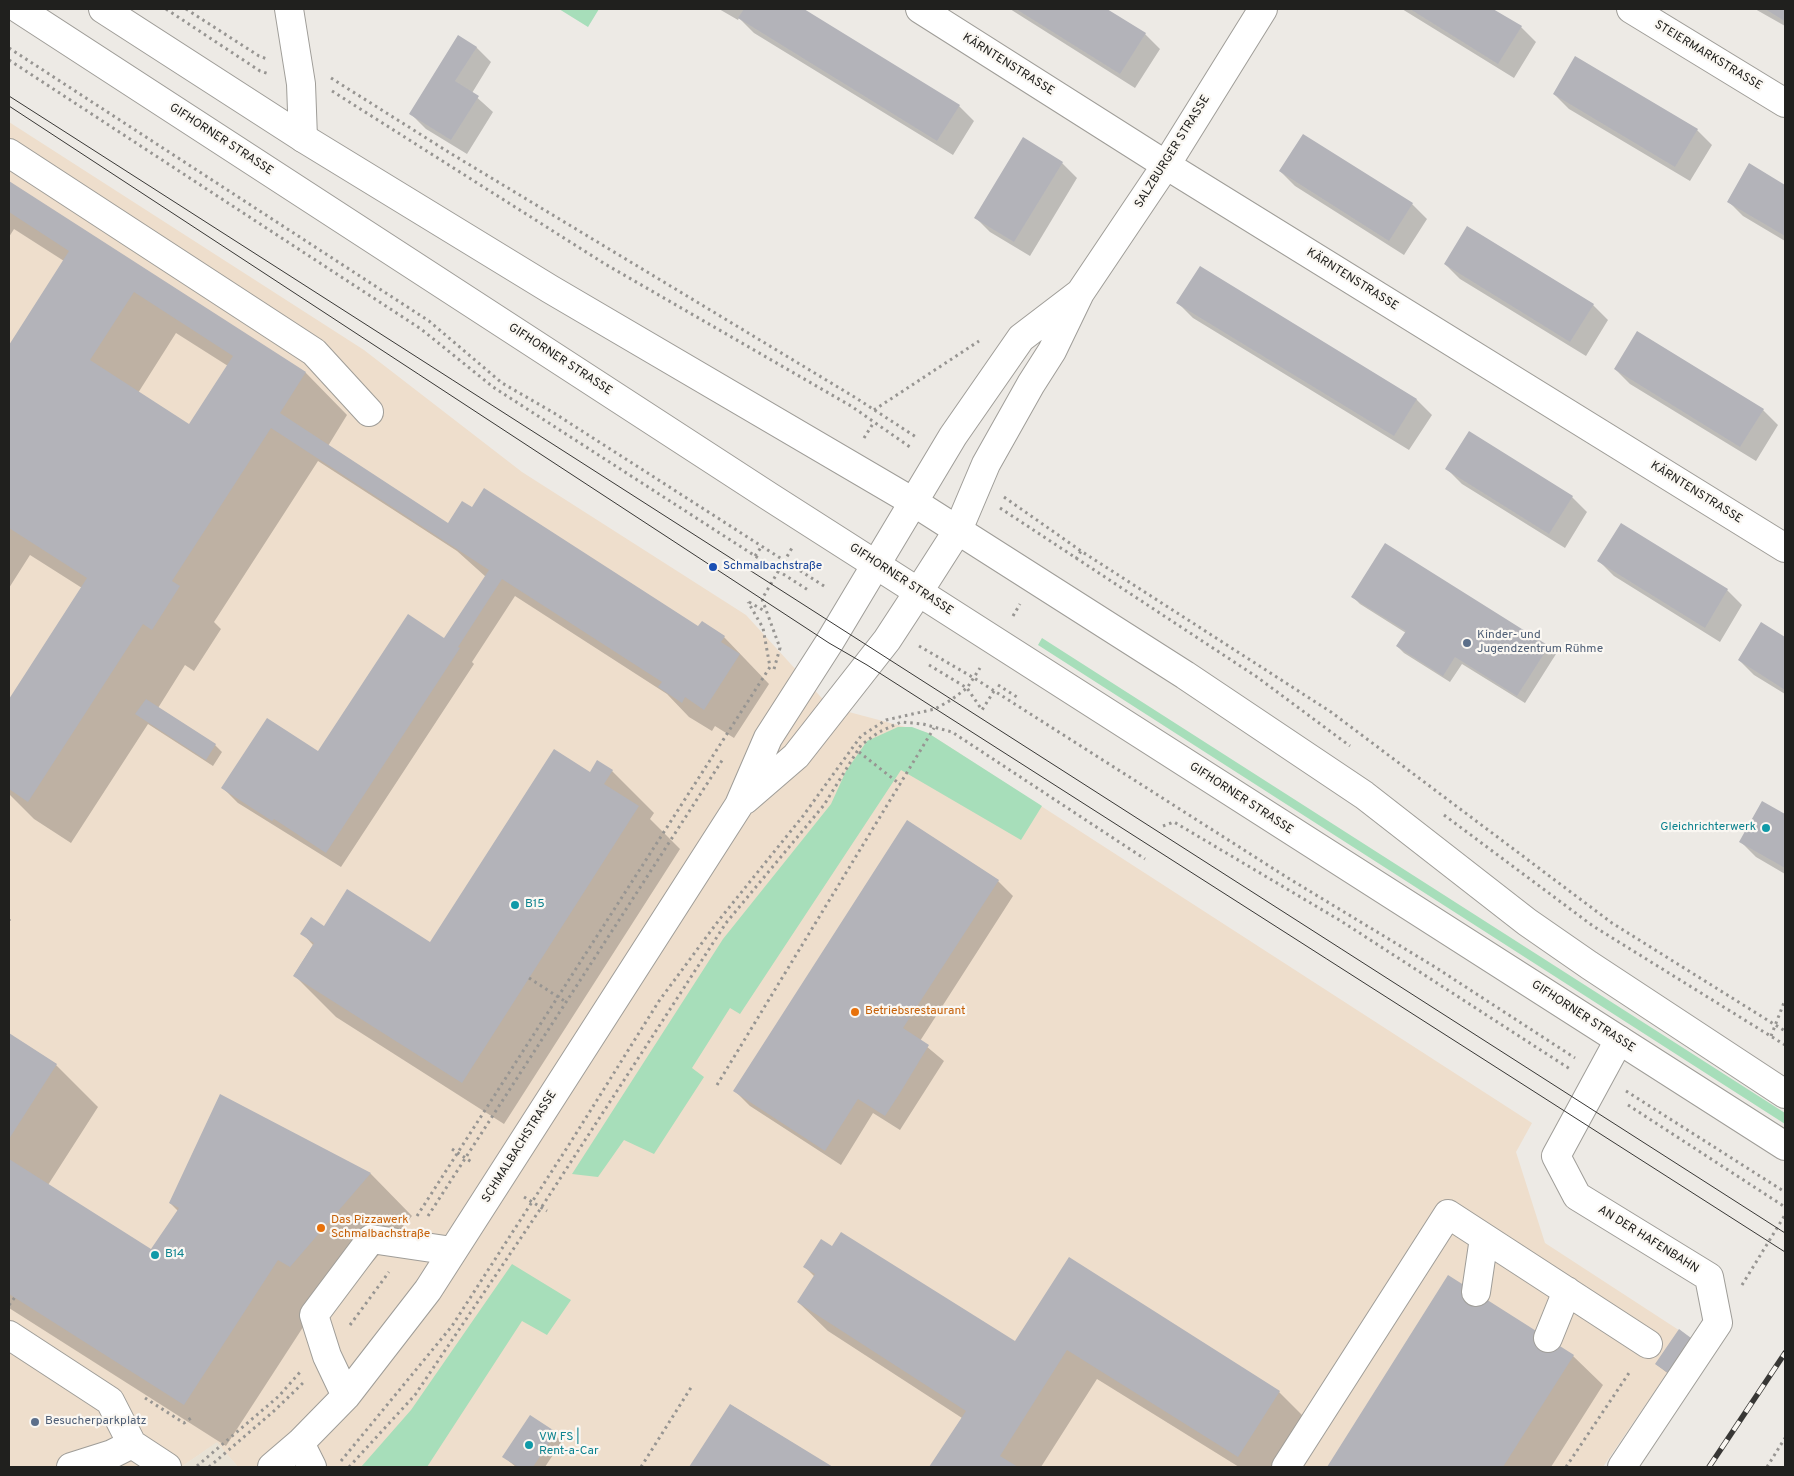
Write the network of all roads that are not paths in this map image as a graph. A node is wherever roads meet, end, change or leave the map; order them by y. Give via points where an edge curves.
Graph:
1 (19, 9) edge
2 (103, 9) edge
3 (289, 9) edge
4 (920, 9) edge
5 (1263, 9) edge
6 (1631, 9) edge
7 (1785, 103) edge
8 (303, 138) junction
9 (9, 153) edge
10 (1166, 165) junction
11 (1080, 292) junction
12 (369, 412) dead end
13 (914, 503) junction
14 (958, 530) junction
15 (1785, 548) edge
16 (875, 564) junction
17 (919, 591) junction
18 (740, 804) junction
19 (1619, 1040) junction
20 (1785, 1094) edge
21 (1785, 1146) edge
22 (1484, 1238) junction
23 (452, 1252) junction
24 (1476, 1292) dead end
25 (1567, 1292) junction
26 (9, 1335) edge
27 (1548, 1338) dead end
28 (1648, 1344) road end
29 (346, 1396) junction
30 (300, 1443) junction
31 (132, 1444) junction
32 (71, 1467) edge
33 (167, 1467) edge
34 (272, 1467) edge
35 (312, 1467) edge
36 (1286, 1467) edge
37 (1622, 1467) edge

1 - 16 main road, GIFHORNER STRASSE
2 - 8 main road
3 - 8 main road via 301,84
4 - 10 main road, KÄRNTENSTRASSE
5 - 10 main road, SALZBURGER STRASSE
6 - 7 main road, STEIERMARKSTRASSE
8 - 13 main road via 550,289
9 - 12 main road via 314,352
10 - 11 main road, SALZBURGER STRASSE
10 - 15 main road, KÄRNTENSTRASSE
11 - 13 main road, SALZBURGER STRASSE via 1021,338 936,464
11 - 14 main road, SALZBURGER STRASSE via 1052,352 986,464 987,493
13 - 14 main road
13 - 16 main road, SCHMALBACHSTRASSE
14 - 17 main road, SCHMALBACHSTRASSE
14 - 20 main road via 1313,759 1527,922 1646,1005
16 - 17 main road, GIFHORNER STRASSE
16 - 18 main road, SCHMALBACHSTRASSE via 768,738
17 - 18 main road, SCHMALBACHSTRASSE via 887,640 796,756
17 - 19 main road, GIFHORNER STRASSE
18 - 23 main road, SCHMALBACHSTRASSE
19 - 21 main road, GIFHORNER STRASSE
19 - 37 main road, AN DER HAFENBAHN via 1556,1156 1576,1196 1709,1277 1718,1323
22 - 24 main road
22 - 25 main road
22 - 36 main road via 1448,1214
23 - 29 main road, SCHMALBACHSTRASSE via 428,1290
23 - 29 main road via 371,1240 314,1315 325,1351
25 - 27 main road
25 - 28 main road
26 - 31 main road via 110,1401
29 - 30 main road, SCHMALBACHSTRASSE
30 - 34 main road, SCHMALBACHSTRASSE
30 - 35 main road
31 - 32 main road
31 - 33 main road

